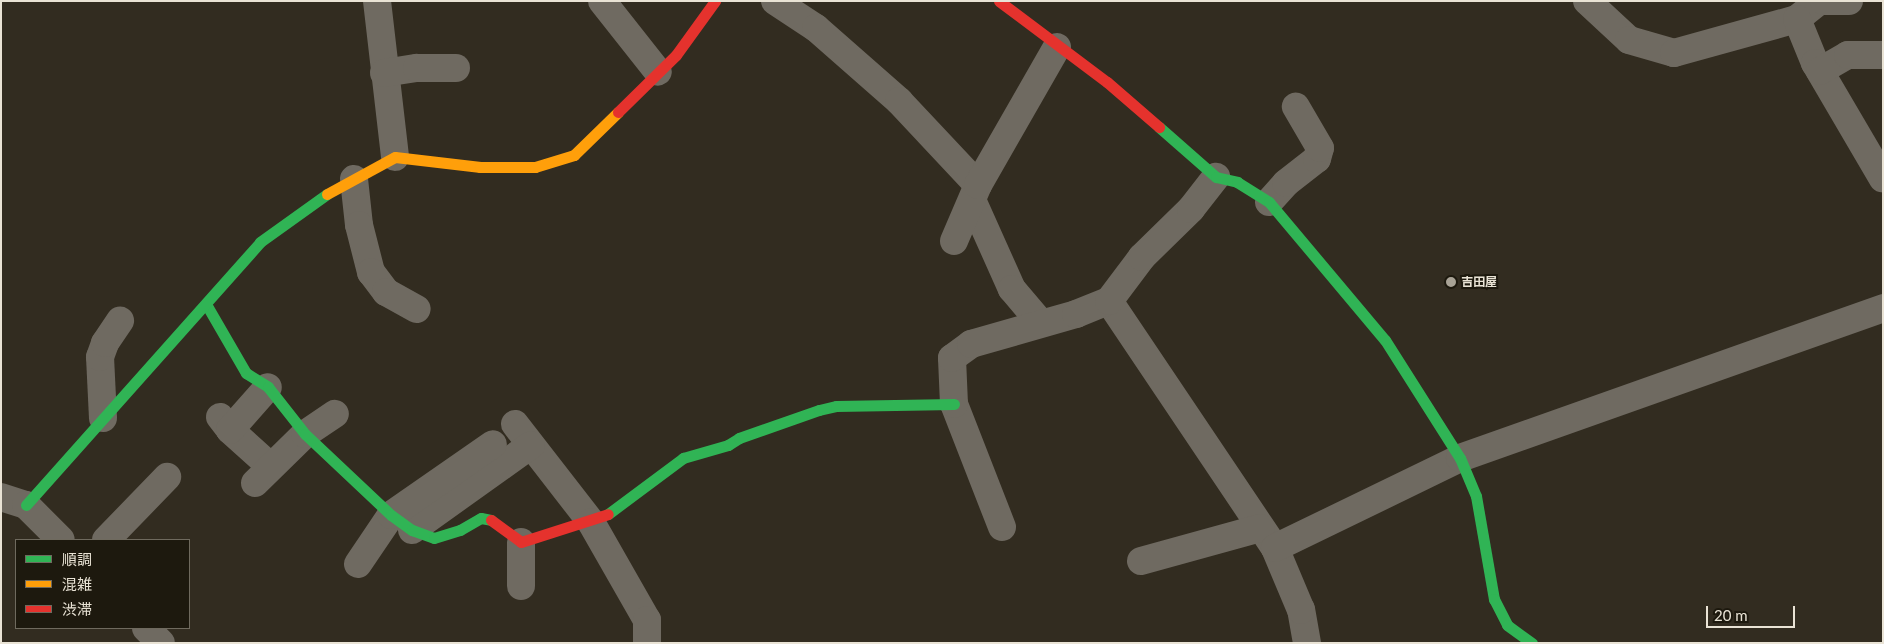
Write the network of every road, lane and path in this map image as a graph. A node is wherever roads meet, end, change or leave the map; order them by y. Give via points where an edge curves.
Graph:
1 (377, 1) edge
2 (602, 1) edge
3 (715, 1) edge
4 (775, 1) edge
5 (999, 1) edge
6 (1587, 1) edge
7 (1819, 1) edge
8 (1824, 1) edge
9 (1849, 1) edge
10 (1797, 19) junction
11 (1057, 47) junction
12 (1883, 55) edge
13 (456, 68) dead end
14 (1820, 71) junction
15 (658, 72) junction
16 (384, 73) junction
17 (1296, 108) dead end
18 (395, 157) junction
19 (1216, 177) junction
20 (354, 179) junction
21 (1883, 179) edge
22 (975, 193) junction
23 (1269, 202) junction
24 (954, 241) dead end
25 (1109, 301) junction
26 (206, 304) junction
27 (417, 308) dead end
28 (1883, 308) edge
29 (120, 321) dead end
30 (1040, 322) junction
31 (268, 387) junction
32 (954, 404) junction
33 (335, 414) dead end
34 (103, 418) junction
35 (514, 424) dead end
36 (305, 434) junction
37 (493, 444) dead end
38 (531, 445) junction
39 (1460, 458) junction
40 (167, 476) dead end
41 (14, 501) edge
42 (591, 522) junction
43 (402, 523) junction
44 (1002, 527) dead end
45 (1268, 538) junction
46 (60, 539) edge
47 (107, 539) edge
48 (521, 542) junction
49 (1140, 560) dead end
50 (358, 564) dead end
51 (521, 586) dead end
52 (147, 629) edge
53 (161, 643) edge
54 (647, 643) edge
55 (1307, 643) edge
56 (1532, 643) edge

1 - 16 street
2 - 15 street
3 - 15 street via 676,55
4 - 22 street via 816,28 898,101
5 - 11 street
6 - 10 street via 1629,40 1674,53
7 - 10 street
8 - 9 street
10 - 14 street
11 - 19 street via 1108,82
11 - 22 street
12 - 14 street via 1848,55
13 - 16 street via 417,68
14 - 21 street
15 - 18 street via 574,155 535,167 498,167
16 - 18 street
17 - 23 street via 1320,148 1317,159 1286,182
18 - 20 street
19 - 23 street via 1238,182
19 - 25 street via 1191,209 1142,257
20 - 26 street via 260,242
20 - 27 street via 359,225 371,272 386,292
22 - 24 street
22 - 30 street via 1012,289
23 - 39 street via 1385,340
25 - 30 street via 1076,314
25 - 45 street
26 - 31 street via 246,373
26 - 34 street
28 - 39 street
29 - 34 street via 105,343 100,358
30 - 32 street via 971,344 952,358
31 - 36 street
31 - 36 street via 225,424 263,474
32 - 42 street via 836,406 819,410 739,438 728,445 683,458 605,516
32 - 44 street
33 - 36 street
34 - 41 street
35 - 38 street
36 - 43 street
37 - 43 street
38 - 42 street
38 - 43 street
39 - 45 street
39 - 56 street via 1476,496 1494,598 1507,625
40 - 47 street
41 - 46 street
42 - 48 street
42 - 54 street via 647,620
43 - 48 street via 434,538 460,530 481,518 494,521
43 - 50 street
45 - 49 street
45 - 55 street via 1301,610
48 - 51 street
52 - 53 street

